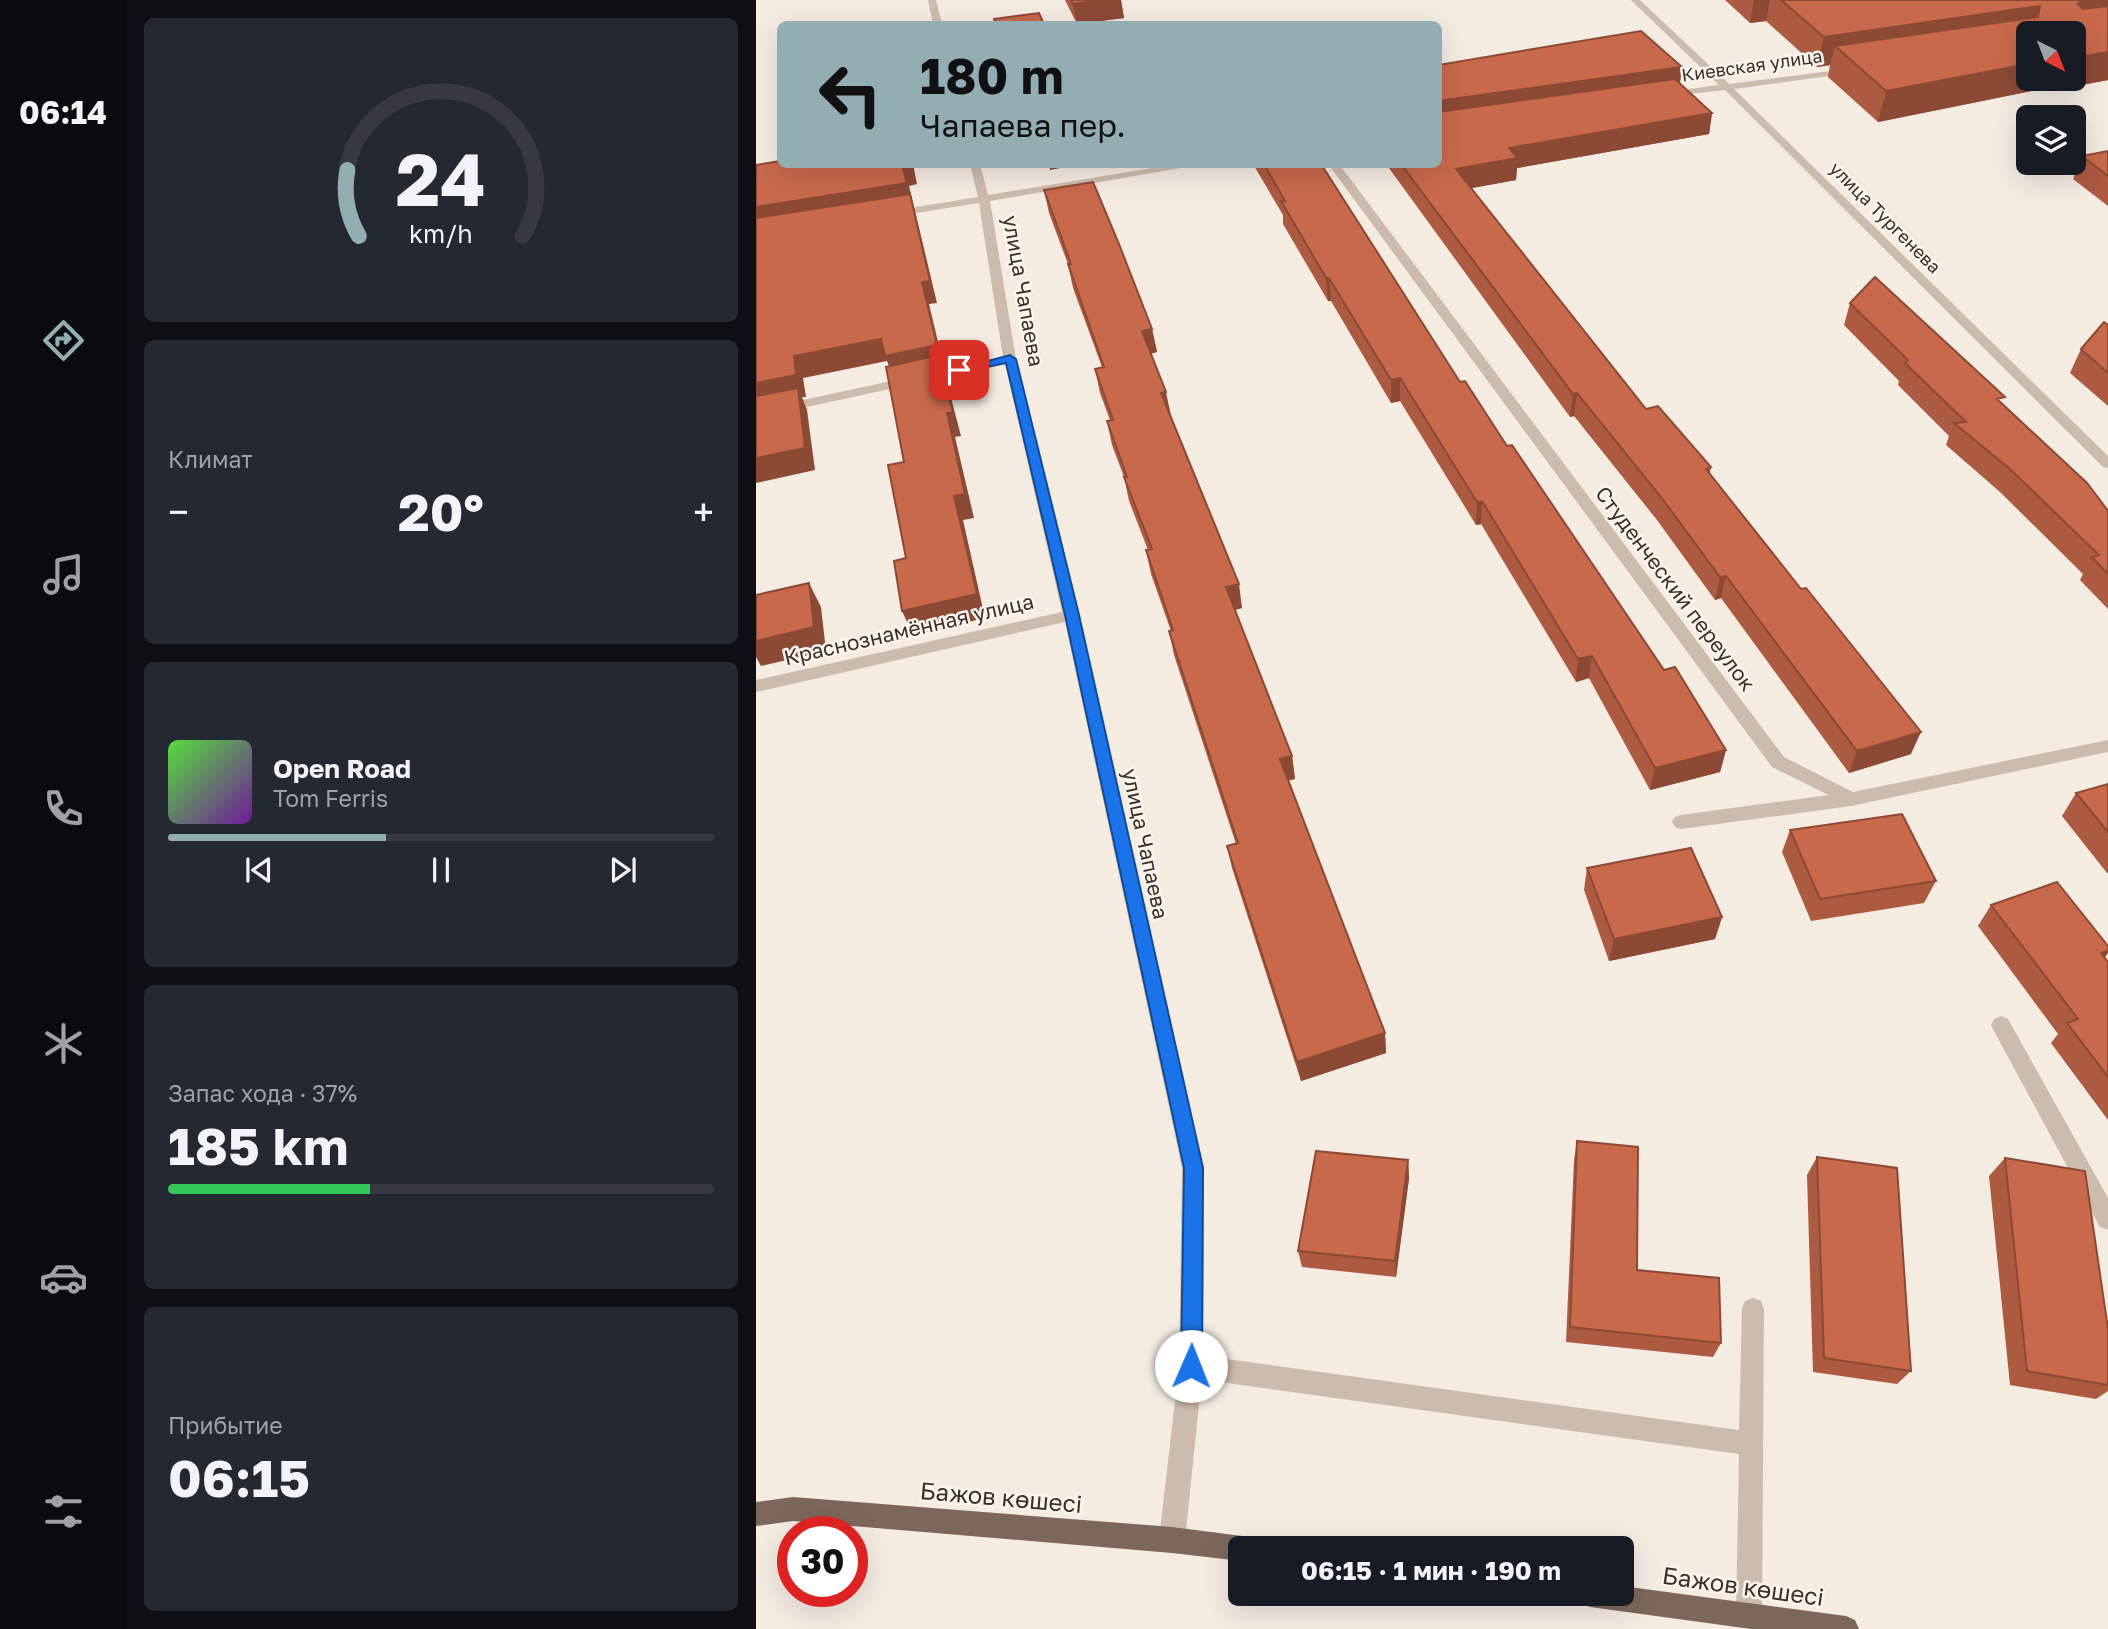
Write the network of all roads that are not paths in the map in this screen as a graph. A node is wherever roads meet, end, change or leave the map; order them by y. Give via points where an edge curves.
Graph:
1 (932, 0) edge
2 (1635, 0) edge
3 (938, 21) edge
4 (1866, 67) edge
5 (1726, 86) junction
6 (1658, 96) edge
7 (976, 168) edge
8 (1174, 168) edge
9 (1336, 168) edge
10 (984, 198) junction
11 (877, 216) edge
12 (1010, 359) junction
13 (756, 414) edge
14 (2108, 464) edge
15 (1072, 615) junction
16 (756, 685) edge
17 (2108, 747) edge
18 (1851, 799) junction
19 (1681, 822) dead end
20 (2001, 1025) dead end
21 (2108, 1219) edge
22 (1753, 1309) dead end
23 (1191, 1366) junction
24 (1752, 1444) junction
25 (756, 1514) edge
26 (1172, 1540) junction
27 (1228, 1547) edge
28 (1634, 1600) edge
29 (1749, 1615) junction
30 (1846, 1629) edge

1 - 3 street
2 - 5 street, улица Тургенева
4 - 5 street, Киевская улица
5 - 6 street, Киевская улица
5 - 14 street, улица Тургенева
7 - 10 street, улица Чапаева
8 - 10 street
9 - 18 street, Студенческий переулок via 1778,762
10 - 11 street
10 - 12 street, улица Чапаева
12 - 13 street
12 - 15 street, улица Чапаева
15 - 16 street, Краснознамённая улица
15 - 23 street, улица Чапаева via 1193,1168
17 - 18 street
18 - 19 street
20 - 21 street
22 - 24 street
23 - 24 street
23 - 26 street, улица Чапаева
24 - 29 street
25 - 26 main road, Бажов көшесі via 793,1509
26 - 27 main road, Бажов көшесі
28 - 29 main road, Бажов көшесі
29 - 30 main road, Бажов көшесі

